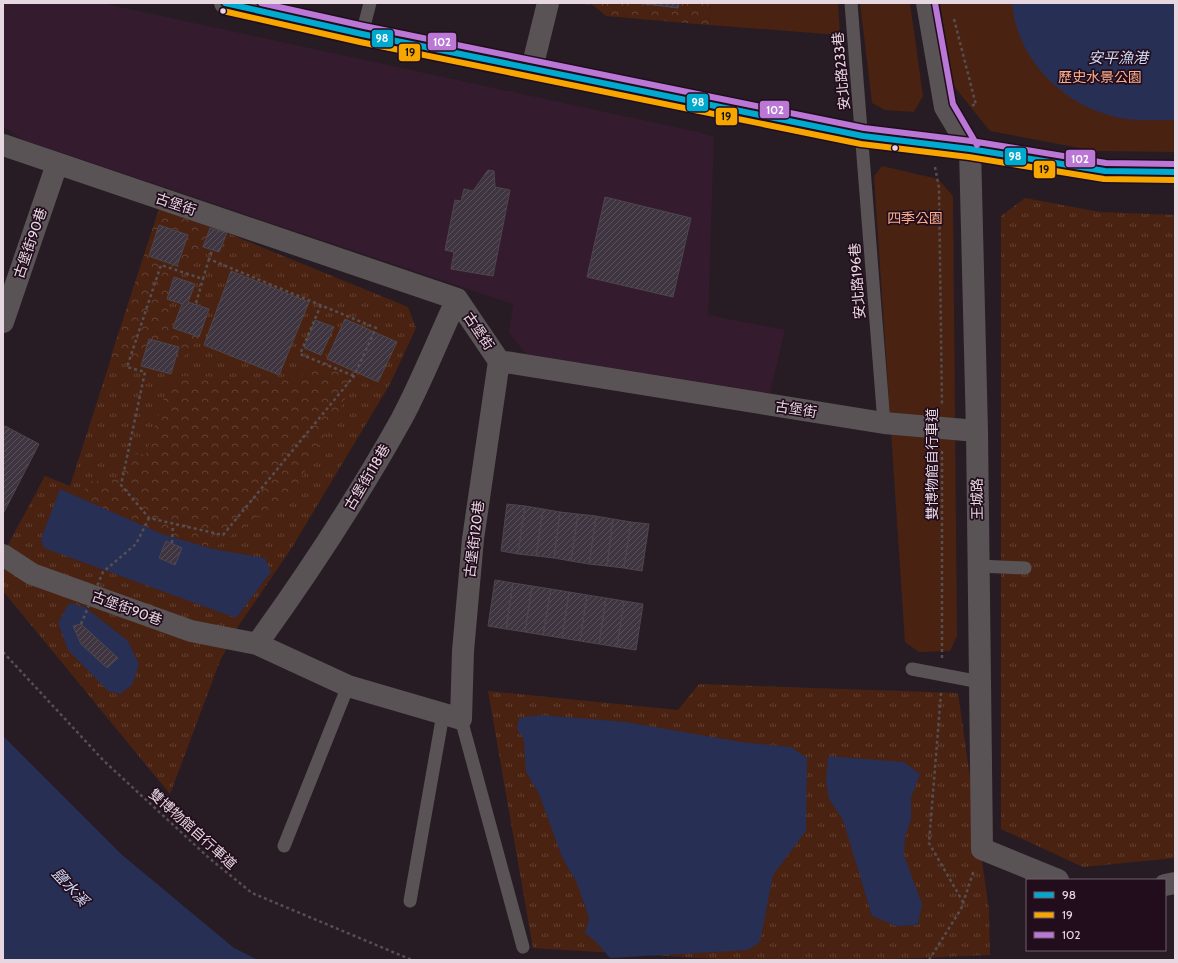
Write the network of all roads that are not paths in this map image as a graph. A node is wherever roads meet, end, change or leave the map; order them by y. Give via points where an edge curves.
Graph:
1 (224, 3) edge
2 (370, 3) edge
3 (548, 3) edge
4 (851, 3) edge
5 (927, 3) edge
6 (362, 34) junction
7 (532, 68) junction
8 (863, 136) junction
9 (3, 145) edge
10 (970, 149) junction
11 (57, 164) junction
12 (1175, 172) edge
13 (458, 299) junction
14 (3, 322) edge
15 (499, 361) junction
16 (884, 423) junction
17 (977, 431) junction
18 (3, 555) edge
19 (978, 566) junction
20 (1025, 568) dead end
21 (257, 644) junction
22 (912, 669) dead end
23 (980, 682) junction
24 (348, 686) junction
25 (452, 717) junction
26 (284, 846) dead end
27 (1056, 879) edge
28 (410, 901) dead end
29 (524, 947) dead end

1 - 6 street
2 - 6 lane
3 - 7 street
4 - 8 lane, 安北路233巷
5 - 10 street via 945,107
6 - 7 street
7 - 8 street
8 - 10 street
8 - 16 lane, 安北路196巷
9 - 11 street, 古堡街
10 - 12 street via 1105,171
10 - 17 street, 王城路
11 - 13 street, 古堡街
11 - 14 street, 古堡街90巷
13 - 15 street, 古堡街
13 - 21 street, 古堡街118巷 via 402,418 371,472 298,588
15 - 16 street, 古堡街
15 - 25 street, 古堡街120巷 via 473,538 463,651
16 - 17 street, 古堡街
17 - 19 street, 王城路
18 - 21 street, 古堡街90巷 via 32,574 183,628
19 - 20 lane
19 - 23 street, 王城路
21 - 24 street, 古堡街90巷
22 - 23 lane
23 - 27 street, 王城路 via 982,849
24 - 25 street, 古堡街90巷
24 - 26 lane
25 - 28 lane
25 - 29 lane

